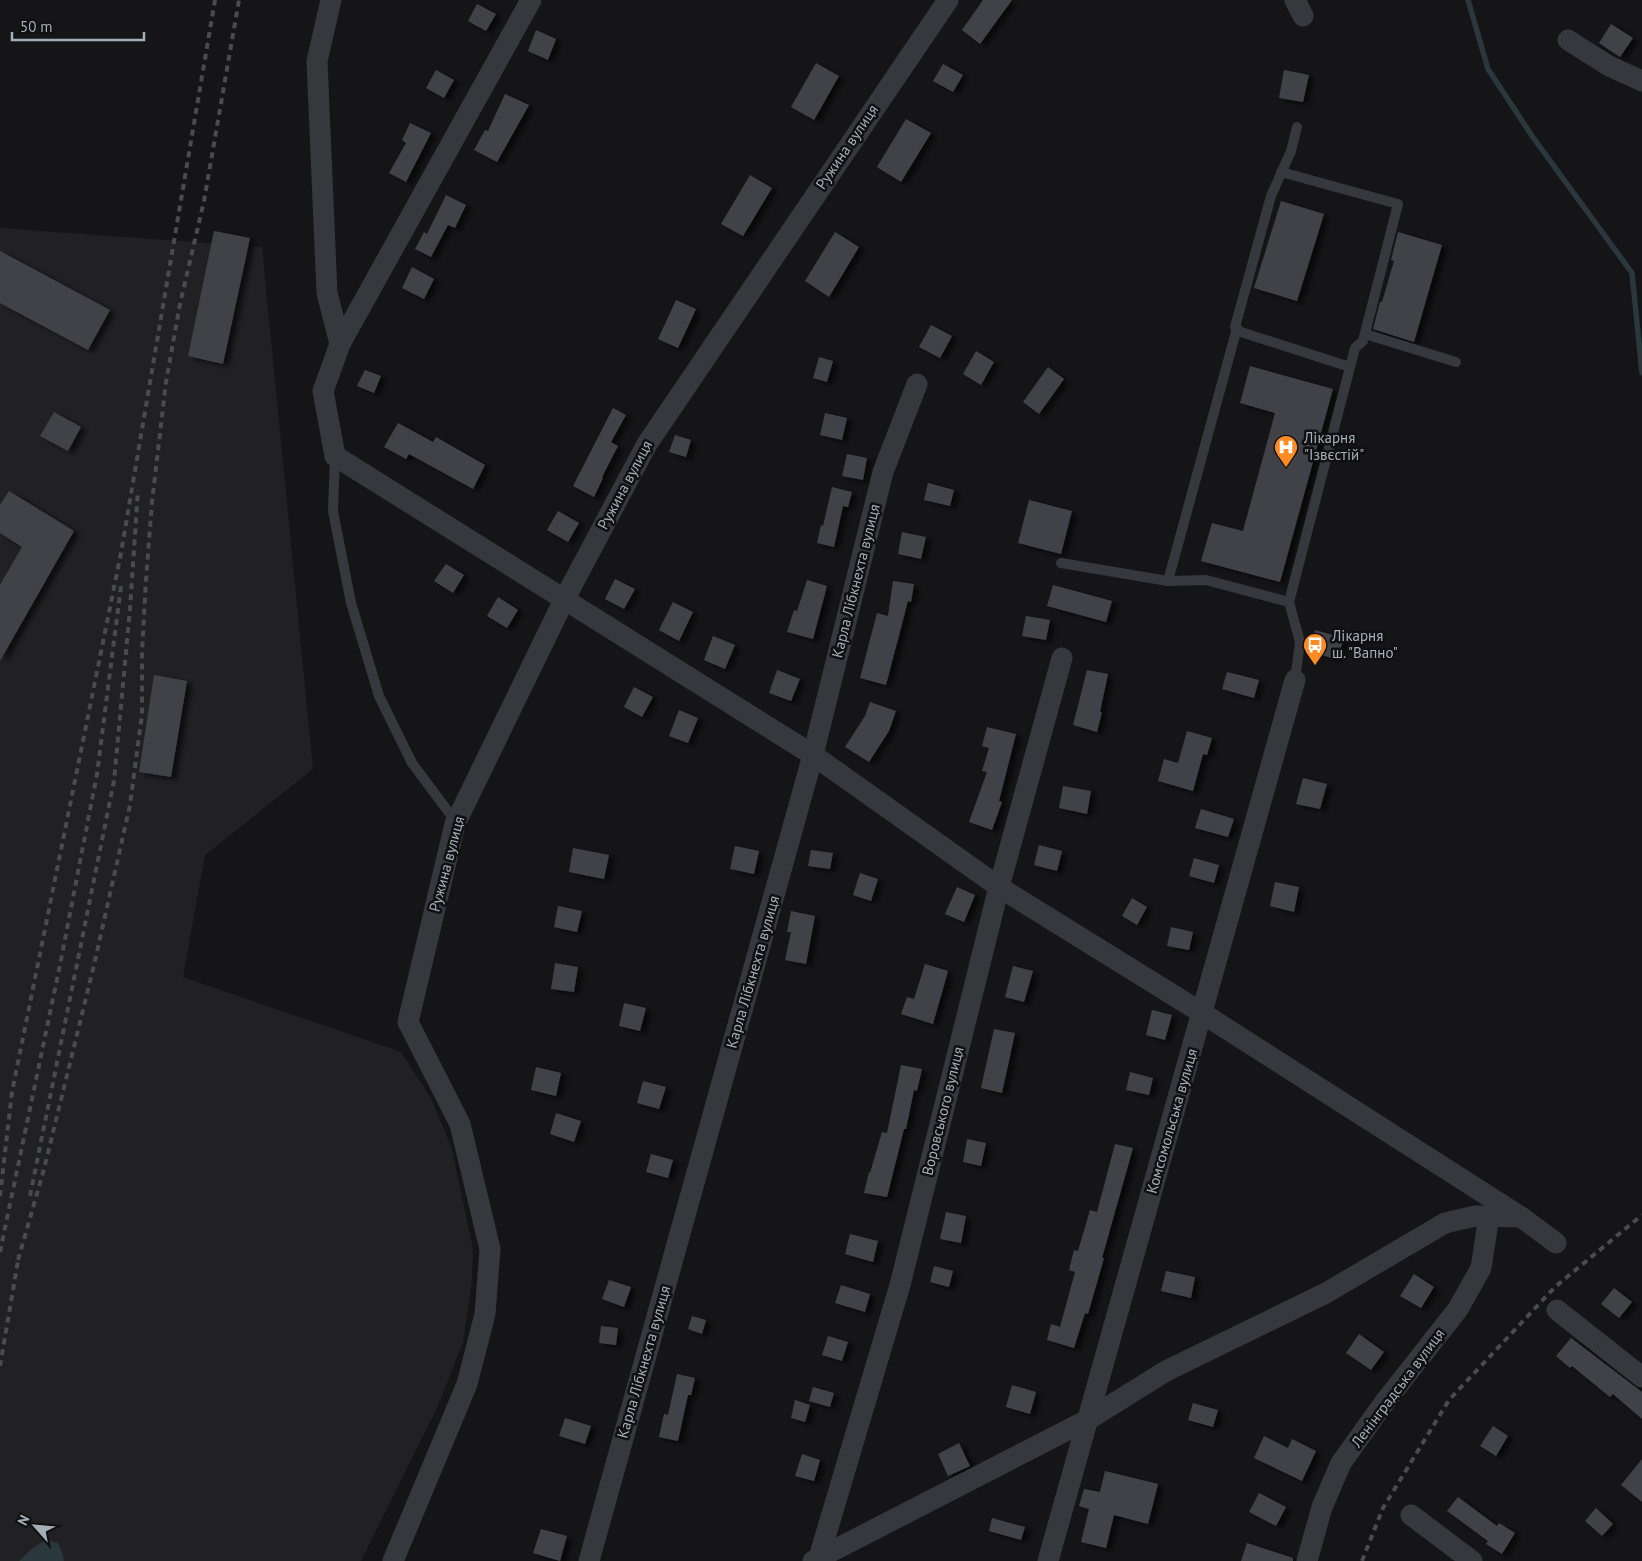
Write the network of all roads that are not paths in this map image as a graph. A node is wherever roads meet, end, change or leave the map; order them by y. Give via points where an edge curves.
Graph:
1 (331, 0) edge
2 (531, 0) edge
3 (948, 0) edge
4 (1568, 40) dead end
5 (1642, 81) edge
6 (1297, 127) dead end
7 (1281, 172) junction
8 (1237, 328) junction
9 (1365, 334) junction
10 (340, 344) junction
11 (1456, 362) dead end
12 (1350, 367) junction
13 (917, 384) dead end
14 (335, 456) junction
15 (1061, 563) dead end
16 (1168, 580) junction
17 (564, 600) junction
18 (1290, 602) junction
19 (1062, 658) dead end
20 (1296, 680) joint
21 (813, 754) junction
22 (456, 822) junction
23 (999, 887) junction
24 (1202, 1013) junction
25 (1489, 1216) junction
26 (1521, 1217) junction
27 (1556, 1243) dead end
28 (1557, 1310) dead end
29 (1642, 1377) edge
30 (1089, 1419) junction
31 (1411, 1515) dead end
32 (816, 1560) edge
33 (393, 1561) edge
34 (589, 1561) edge
35 (1048, 1561) edge
36 (1307, 1561) edge
37 (1472, 1561) edge

1 - 10 street via 317,61 327,293
2 - 10 street
3 - 17 street, Ружина вулиця via 646,444
4 - 5 street via 1609,66
6 - 7 lane
7 - 8 lane via 1271,196 1234,327
7 - 9 lane via 1398,204
8 - 12 lane
8 - 16 lane
9 - 11 lane
9 - 12 lane via 1355,348
10 - 14 street via 323,391
12 - 18 lane
13 - 21 street, Карла Лібкнехта вулиця via 883,472
14 - 17 street
14 - 22 lane via 333,511 351,603 379,696 412,763
15 - 16 lane
16 - 18 lane via 1206,580
17 - 21 street
17 - 22 street, Ружина вулиця
18 - 20 lane via 1300,642
19 - 23 street, Воровського вулиця
20 - 24 street, Комсомольська вулиця
21 - 23 street
21 - 34 street, Карла Лібкнехта вулиця
22 - 33 street, Ружина вулиця via 408,1022 460,1124 490,1250 485,1314 467,1384
23 - 24 street
23 - 32 street, Воровського вулиця via 900,1284
24 - 26 street
24 - 30 street, Комсомольська вулиця
25 - 26 street
25 - 30 street via 1445,1223 1326,1293 1166,1371
25 - 36 street, Ленінградська вулиця via 1481,1268 1458,1309 1341,1463 1322,1507
26 - 27 street
28 - 29 street
30 - 32 street
30 - 35 street, Комсомольська вулиця
31 - 37 street

